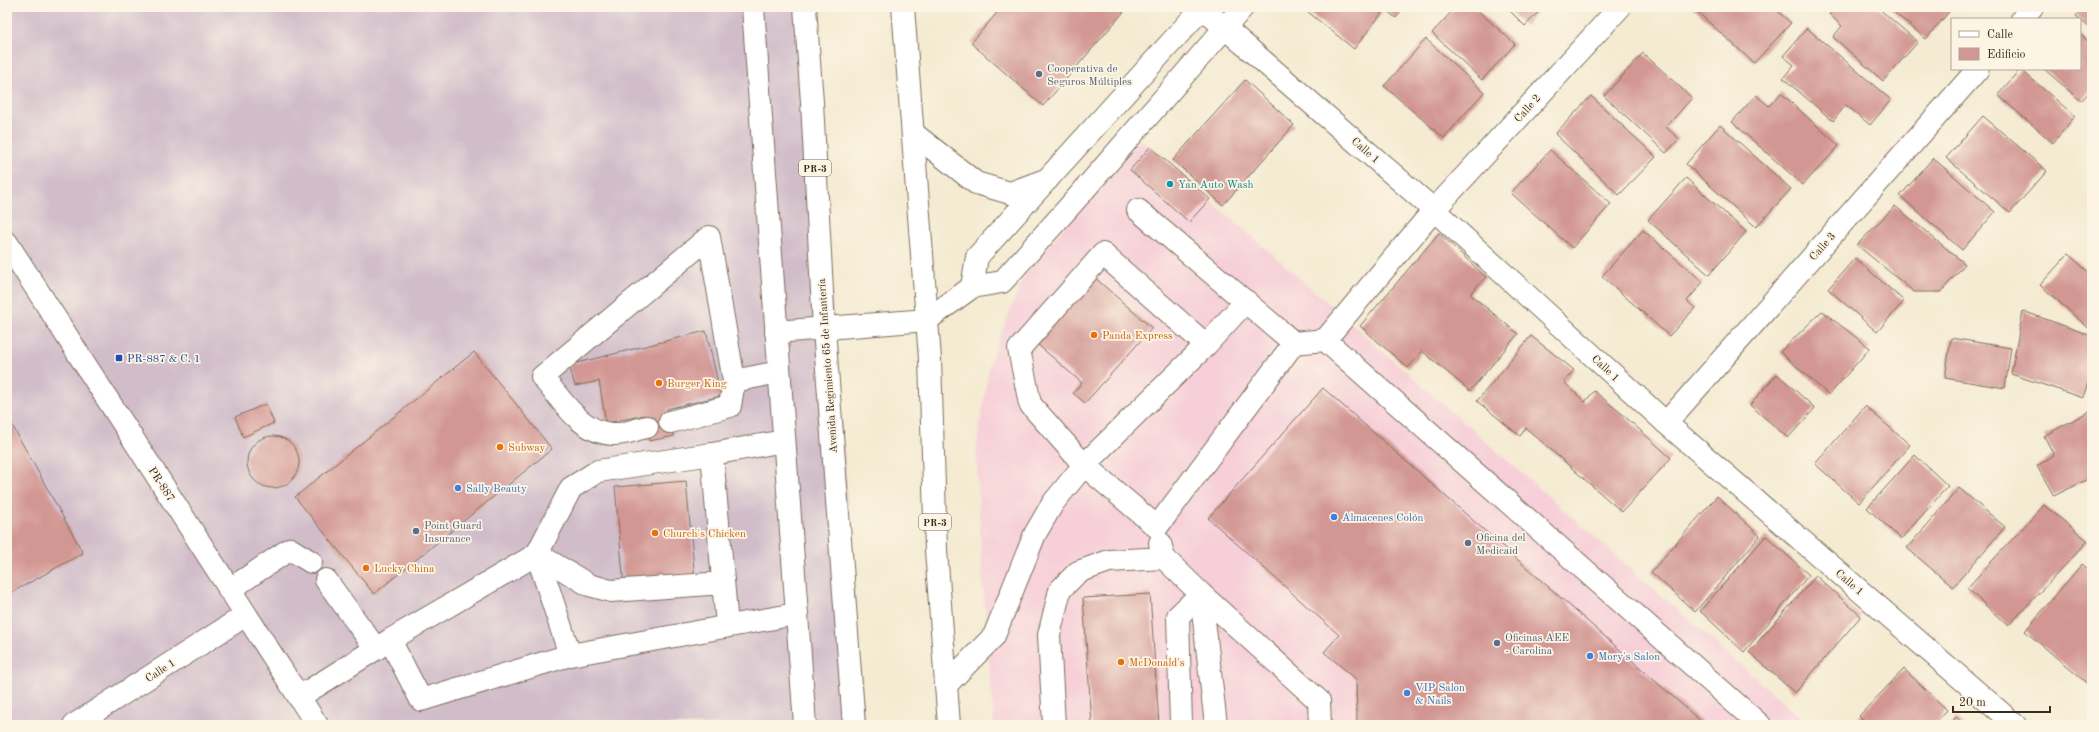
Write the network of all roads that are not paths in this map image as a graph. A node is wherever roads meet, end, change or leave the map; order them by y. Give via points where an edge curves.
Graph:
1 (753, 7) edge
2 (805, 7) edge
3 (903, 7) edge
4 (1202, 7) edge
5 (1242, 7) edge
6 (1620, 7) edge
7 (2032, 7) edge
8 (2023, 18) edge
9 (1224, 27) junction
10 (1977, 70) edge
11 (913, 133) junction
12 (1048, 179) junction
13 (1138, 210) dead end
14 (1434, 210) junction
15 (7, 243) edge
16 (972, 288) junction
17 (1246, 301) junction
18 (927, 320) junction
19 (824, 329) junction
20 (776, 332) junction
21 (1325, 340) junction
22 (1294, 343) junction
23 (1206, 345) junction
24 (778, 372) junction
25 (734, 381) junction
26 (670, 422) dead end
27 (1666, 423) junction
28 (647, 427) dead end
29 (784, 441) junction
30 (712, 454) junction
31 (1084, 465) junction
32 (1157, 527) junction
33 (536, 554) junction
34 (1164, 558) junction
35 (311, 562) dead end
36 (326, 580) dead end
37 (723, 582) junction
38 (229, 590) junction
39 (1201, 594) junction
40 (796, 614) junction
41 (246, 615) junction
42 (727, 626) junction
43 (383, 645) junction
44 (570, 655) junction
45 (946, 685) junction
46 (299, 697) junction
47 (74, 725) edge
48 (317, 725) edge
49 (805, 725) edge
50 (854, 725) edge
51 (949, 725) edge
52 (1054, 725) edge
53 (1181, 725) edge
54 (1216, 725) edge
55 (1320, 725) edge
56 (1760, 725) edge
57 (2014, 725) edge

1 - 20 street
2 - 19 street, Avenida Regimiento 65 de Infantería / PR-3
3 - 11 street, PR-3
4 - 9 street, Calle 1
4 - 12 street
5 - 9 street
6 - 14 street, Calle 2
7 - 8 street
9 - 14 street, Calle 1
9 - 16 street via 1002,282
10 - 27 street, Calle 3
11 - 12 street via 976,183 1010,193
11 - 18 street, PR-3
12 - 16 street via 978,257
13 - 17 street
14 - 21 street, Calle 2
14 - 27 street, Calle 1
15 - 38 street, PR-887
16 - 18 street
17 - 22 street
17 - 23 street
18 - 19 street
18 - 45 street, PR-3 via 936,550
19 - 20 street
19 - 50 street, Avenida Regimiento 65 de Infantería / PR-3
20 - 24 street
21 - 22 street
21 - 56 street
22 - 32 street
23 - 31 street
23 - 31 street via 1103,254 1019,349 1030,404
24 - 25 street
24 - 29 street
25 - 26 street via 730,406
25 - 28 street via 710,237 542,377 583,423 597,431 613,434
27 - 57 street, Calle 1
29 - 30 street
29 - 40 street
30 - 33 street via 598,471 571,488
30 - 37 street
31 - 32 street
31 - 45 street via 1053,503 1035,534 994,636
32 - 34 street
33 - 37 street via 589,585 611,591
33 - 43 street
33 - 44 street
34 - 39 street
34 - 52 street via 1109,561 1078,572 1060,590 1049,635
35 - 38 street via 290,549
36 - 43 street
37 - 42 street
38 - 41 street, PR-887
39 - 53 street via 1178,616
39 - 54 street
39 - 55 street via 1319,701
40 - 42 street
40 - 49 street
41 - 46 street, PR-887
41 - 47 street, Calle 1
42 - 44 street
43 - 44 street via 421,700
43 - 46 street
45 - 51 street, PR-3
46 - 48 street, PR-887

